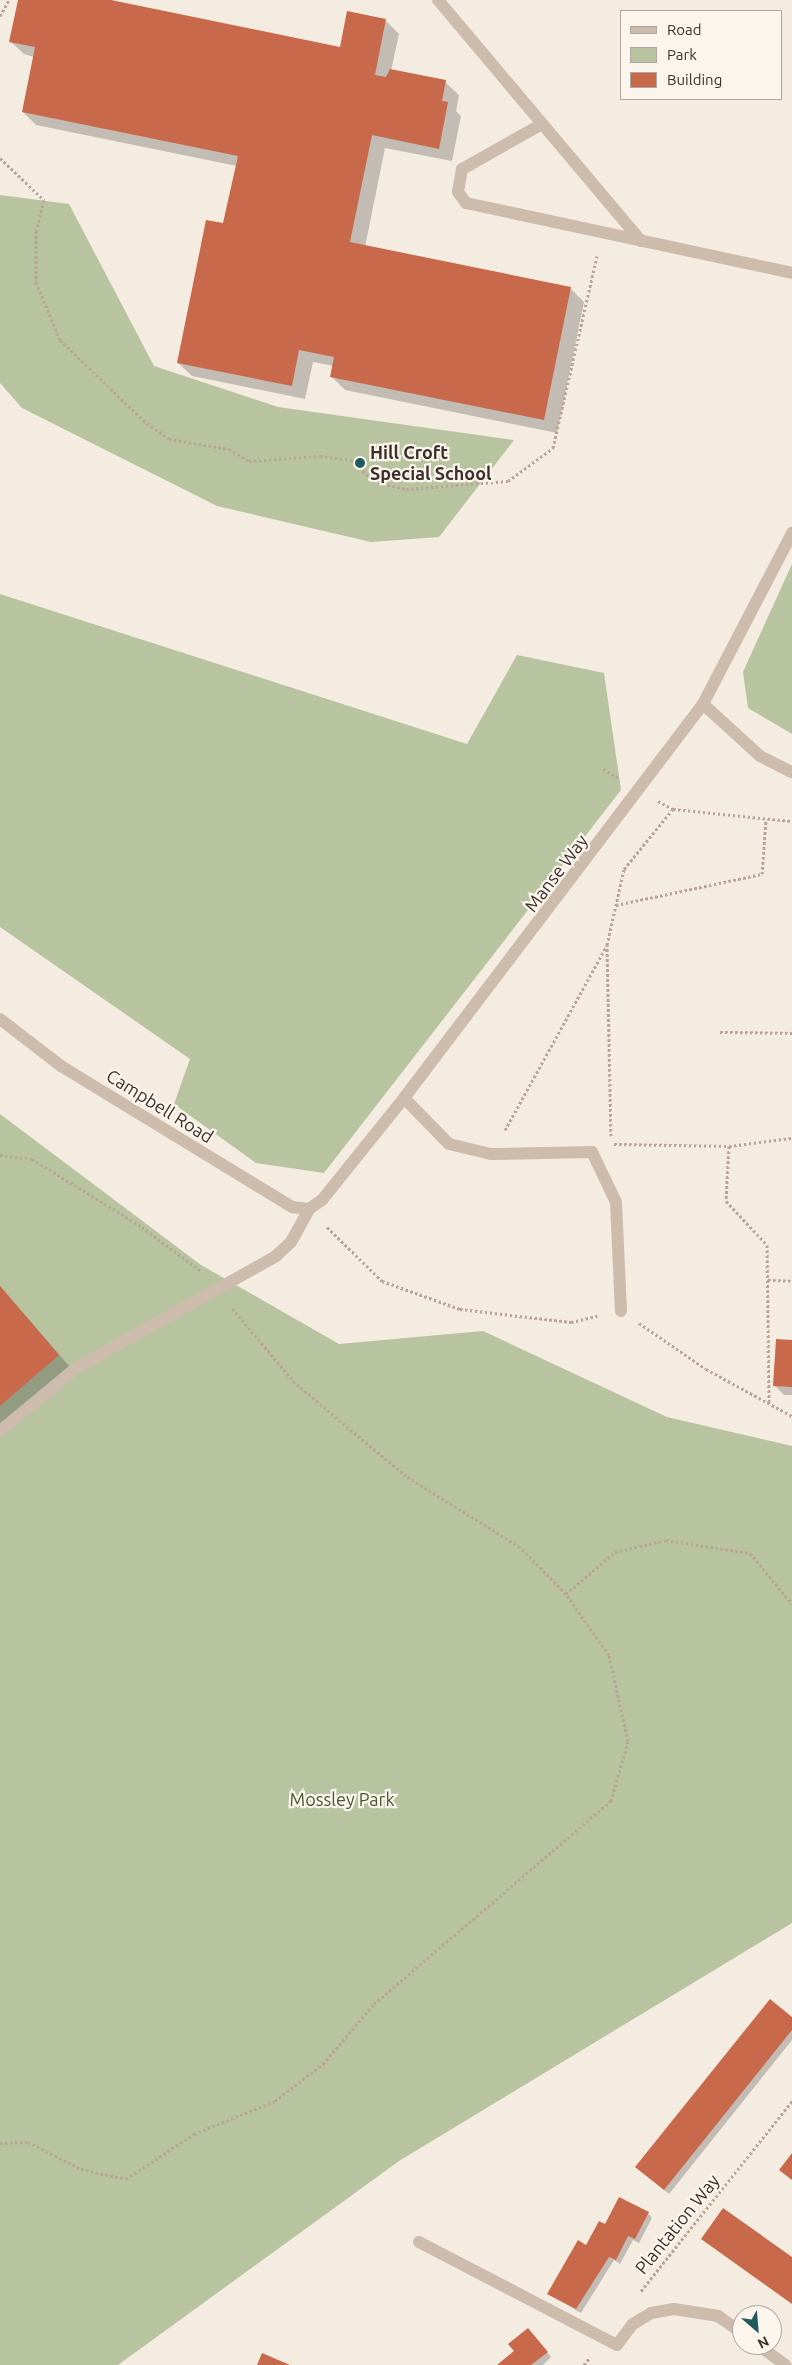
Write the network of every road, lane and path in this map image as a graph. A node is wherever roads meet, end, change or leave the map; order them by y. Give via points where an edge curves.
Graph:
1 (9, 0) edge
2 (438, 0) edge
3 (0, 16) edge
4 (542, 124) junction
5 (0, 158) edge
6 (602, 233) junction
7 (641, 241) junction
8 (792, 273) edge
9 (792, 533) edge
10 (703, 704) junction
11 (792, 772) edge
12 (766, 820) junction
13 (792, 821) edge
14 (616, 905) junction
15 (607, 944) junction
16 (0, 1019) edge
17 (720, 1032) dead end
18 (792, 1033) edge
19 (404, 1098) junction
20 (792, 1138) edge
21 (612, 1144) junction
22 (729, 1146) junction
23 (592, 1152) junction
24 (491, 1154) junction
25 (0, 1155) edge
26 (309, 1209) junction
27 (768, 1280) junction
28 (792, 1281) edge
29 (216, 1290) junction
30 (621, 1311) junction
31 (769, 1404) junction
32 (792, 1416) edge
33 (0, 1431) edge
34 (566, 1594) junction
35 (792, 1604) edge
36 (792, 2101) edge
37 (0, 2143) edge
38 (419, 2242) dead end
39 (634, 2299) dead end
40 (732, 2326) edge
41 (603, 2338) junction
42 (772, 2355) edge
43 (584, 2365) edge
44 (786, 2365) edge

1 - 3 path
2 - 4 street
4 - 6 street via 472,161 457,180 458,192 466,202 486,209
4 - 7 street
5 - 6 path via 44,200 36,231 36,282 60,340 143,420 169,439 230,450 249,461 320,456 352,460 373,481 406,489 508,481 553,448
6 - 7 street
7 - 8 street
9 - 10 street, Manse Way
10 - 11 street via 760,756
10 - 19 street, Manse Way
12 - 13 path
12 - 14 path via 762,874
12 - 14 path via 673,809 624,869
14 - 15 path
15 - 21 path
15 - 24 path
16 - 26 street, Campbell Road via 61,1066 292,1207
17 - 18 path
19 - 24 street via 449,1144
19 - 26 street, Manse Way via 322,1200
20 - 22 path
21 - 22 path
21 - 23 path
22 - 27 path via 726,1201 767,1245
23 - 24 street
23 - 30 street via 616,1202
25 - 29 path via 32,1159 80,1188 199,1268
26 - 29 street via 291,1242 276,1256
26 - 30 path via 382,1281 460,1310 571,1322
27 - 28 path
27 - 31 path
29 - 33 street via 76,1368
29 - 34 path via 295,1383 406,1476 520,1547
30 - 31 path via 706,1369
31 - 32 path
34 - 35 path via 615,1552 666,1540 750,1553
34 - 37 path via 609,1655 628,1741 611,1801 374,2004 323,2064 275,2101 194,2134 126,2179 81,2169 28,2142
36 - 39 path, Plantation Way
38 - 41 street
40 - 41 street via 718,2316 674,2310 651,2313 632,2324 617,2345
41 - 43 path
42 - 44 street

